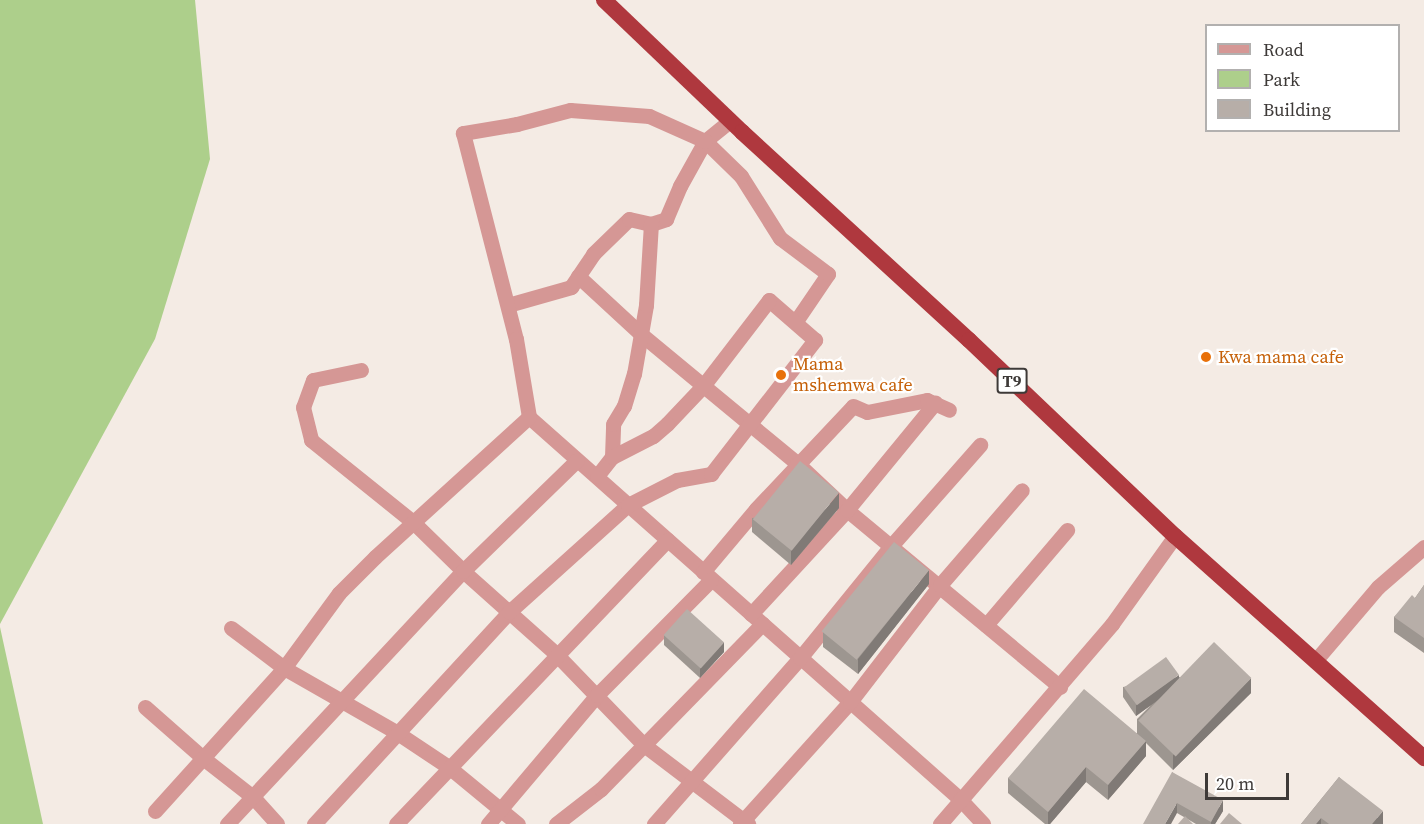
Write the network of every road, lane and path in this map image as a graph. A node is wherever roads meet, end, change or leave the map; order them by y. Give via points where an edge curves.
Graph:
1 (604, 0) edge
2 (730, 121) junction
3 (705, 141) junction
4 (651, 224) junction
5 (578, 276) junction
6 (508, 305) junction
7 (796, 321) junction
8 (642, 335) junction
9 (361, 370) dead end
10 (703, 386) junction
11 (935, 404) junction
12 (949, 411) dead end
13 (529, 417) junction
14 (751, 425) junction
15 (980, 445) dead end
16 (612, 457) junction
17 (577, 460) junction
18 (797, 463) junction
19 (597, 476) junction
20 (1022, 490) dead end
21 (628, 505) junction
22 (847, 510) junction
23 (413, 522) junction
24 (1067, 530) dead end
25 (1175, 536) junction
26 (667, 540) junction
27 (891, 546) junction
28 (1424, 546) edge
29 (463, 571) junction
30 (707, 576) junction
31 (940, 585) junction
32 (509, 612) junction
33 (756, 619) junction
34 (986, 626) junction
35 (231, 628) dead end
36 (556, 654) junction
37 (800, 658) junction
38 (1315, 661) junction
39 (284, 668) junction
40 (1060, 687) junction
41 (597, 695) junction
42 (341, 702) junction
43 (850, 702) junction
44 (146, 707) dead end
45 (396, 732) junction
46 (644, 745) junction
47 (203, 758) junction
48 (1424, 758) edge
49 (450, 768) junction
50 (692, 781) junction
51 (253, 797) junction
52 (960, 799) junction
53 (500, 808) junction
54 (155, 811) dead end
55 (744, 823) edge
56 (227, 824) edge
57 (277, 824) edge
58 (314, 824) edge
59 (396, 824) edge
60 (488, 824) edge
61 (518, 824) edge
62 (556, 824) edge
63 (654, 824) edge
64 (940, 824) edge
65 (983, 824) edge

1 - 2 highway, T9
2 - 3 street
2 - 25 highway, T9
3 - 4 street via 666,219
3 - 6 street via 649,116 570,110 463,133
3 - 7 street via 741,176 780,238 828,274
4 - 5 street via 629,219 593,254
4 - 8 street
5 - 6 street via 571,287
5 - 8 street
6 - 13 street
7 - 10 street via 769,300
7 - 14 street via 815,340
8 - 10 street
8 - 16 street via 624,406 613,424
9 - 23 street via 313,380 303,407 311,440
10 - 14 street
10 - 16 street via 653,436
11 - 12 street
11 - 18 street via 927,400 867,412 853,406
11 - 22 street
13 - 17 street
13 - 23 street
14 - 18 street
14 - 21 street via 711,474 677,480
15 - 27 street
16 - 19 street
17 - 19 street
17 - 29 street
18 - 22 street
18 - 30 street
19 - 21 street
20 - 31 street
21 - 26 street
21 - 32 street
22 - 27 street
22 - 33 street
23 - 29 street
23 - 39 street via 339,593
24 - 34 street
25 - 38 highway, T9
25 - 40 street via 1112,624
26 - 30 street
26 - 36 street
27 - 31 street
27 - 37 street
28 - 38 street via 1378,587
29 - 32 street
29 - 42 street
30 - 33 street
30 - 41 street
31 - 34 street
31 - 43 street
32 - 36 street
32 - 45 street
33 - 37 street
33 - 46 street
34 - 40 street
35 - 39 street
36 - 41 street
36 - 49 street
37 - 43 street
37 - 50 street
38 - 48 highway, T9
39 - 42 street
39 - 47 street
40 - 52 street
41 - 46 street
41 - 53 street
42 - 45 street
42 - 51 street
43 - 52 street
43 - 55 street
44 - 47 street
45 - 49 street
45 - 58 street
46 - 50 street
46 - 62 street via 601,789
47 - 51 street
47 - 54 street
49 - 53 street
49 - 59 street
50 - 55 street
50 - 63 street
51 - 56 street
51 - 57 street
52 - 64 street
52 - 65 street
53 - 60 street
53 - 61 street

